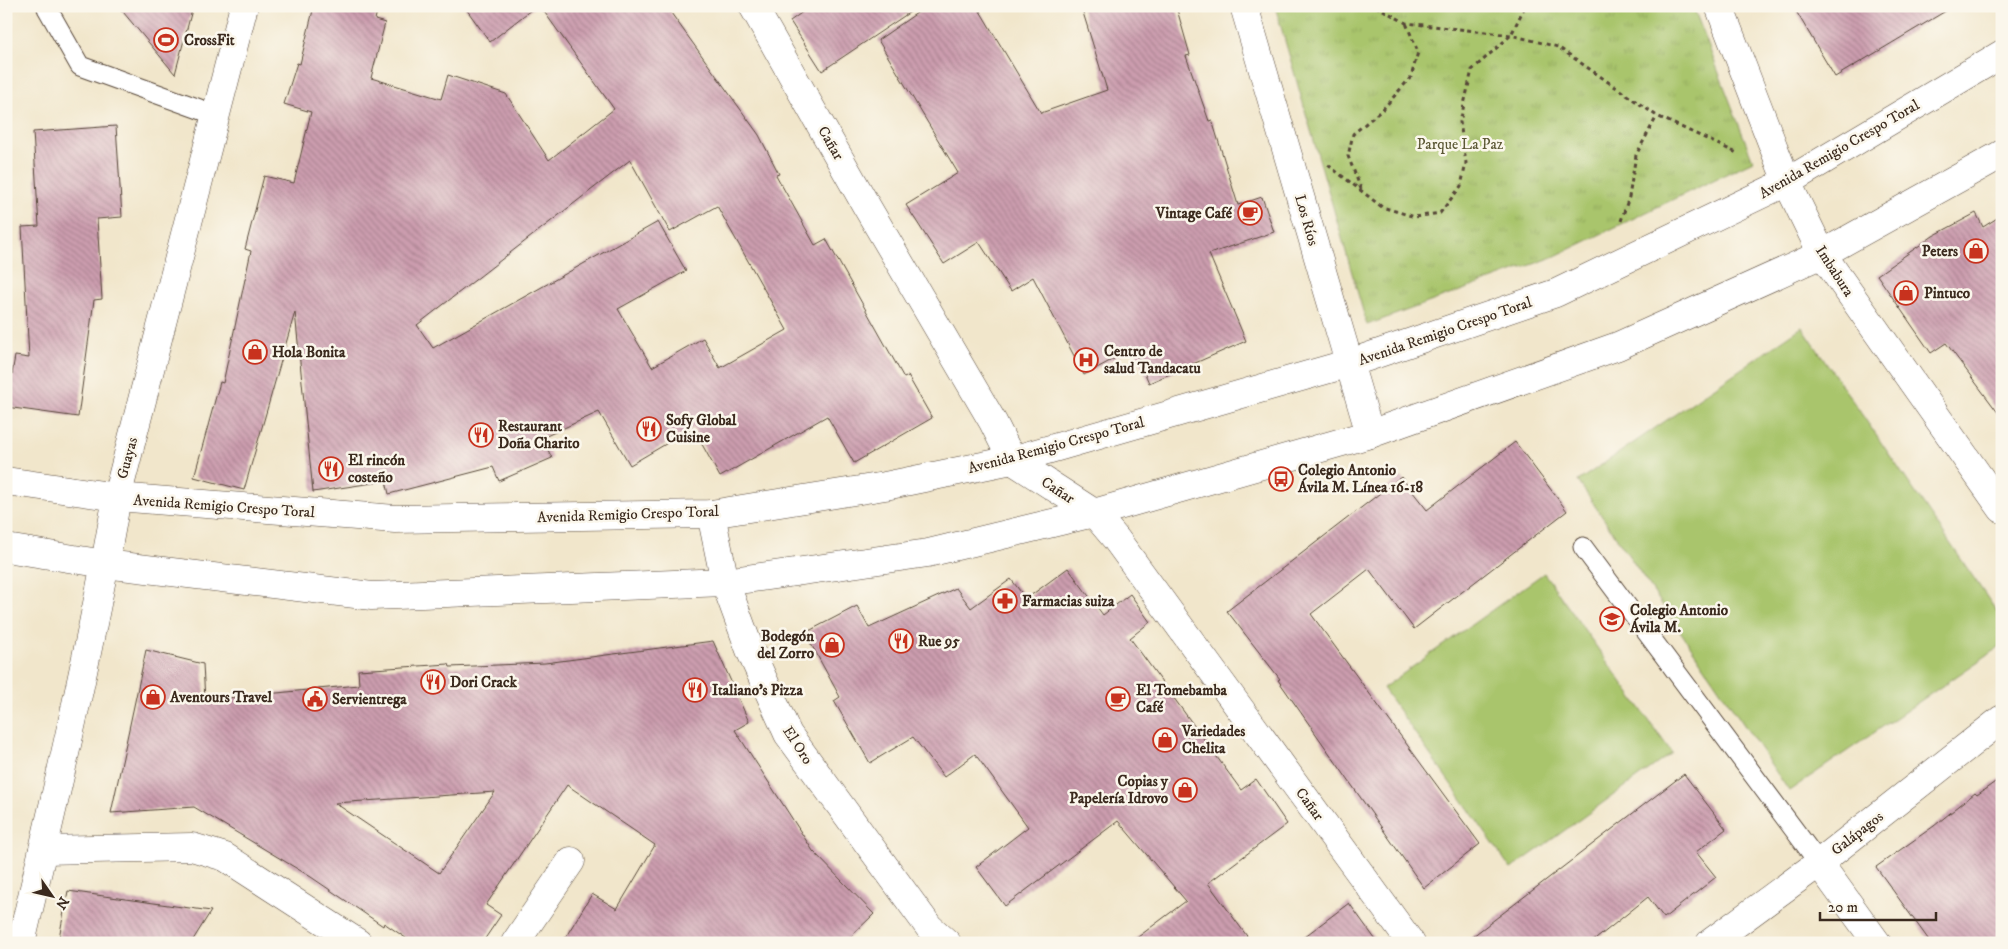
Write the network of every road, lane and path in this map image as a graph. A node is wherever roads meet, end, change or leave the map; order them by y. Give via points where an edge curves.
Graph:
1 (244, 6) edge
2 (753, 6) edge
3 (1244, 6) edge
4 (1376, 6) edge
5 (1525, 6) edge
6 (1719, 6) edge
7 (48, 8) dead end
8 (1406, 23) junction
9 (1511, 35) junction
10 (2002, 54) edge
11 (216, 115) junction
12 (1656, 116) junction
13 (2002, 154) edge
14 (1745, 156) dead end
15 (1325, 163) dead end
16 (1787, 182) junction
17 (1362, 191) junction
18 (1621, 221) dead end
19 (1822, 254) junction
20 (1350, 363) junction
21 (1370, 434) junction
22 (1012, 460) junction
23 (6, 481) edge
24 (117, 497) junction
25 (2002, 509) edge
26 (1094, 513) junction
27 (711, 514) junction
28 (1583, 547) dead end
29 (6, 548) edge
30 (105, 564) junction
31 (725, 582) junction
32 (2002, 719) edge
33 (43, 850) junction
34 (571, 861) dead end
35 (1819, 862) junction
36 (929, 937) edge
37 (21, 943) edge
38 (358, 943) edge
39 (515, 943) edge
40 (1411, 943) edge
41 (1710, 943) edge
42 (1876, 943) edge

1 - 11 street, Guayas
2 - 22 street, Cañar
3 - 20 street, Los Ríos
4 - 8 path
5 - 9 path
6 - 16 street, Imbabura
7 - 11 lane via 80,66
8 - 9 path
8 - 17 path via 1418,52 1412,78 1383,109 1353,134 1348,156
9 - 12 path via 1558,47
9 - 17 path via 1472,70 1460,122 1466,163 1461,186 1440,213 1414,217 1382,207
10 - 16 street, Avenida Remigio Crespo Toral
11 - 24 street, Guayas
12 - 14 path
12 - 18 path via 1636,155
13 - 19 street
15 - 17 path
16 - 19 street, Imbabura
16 - 20 street, Avenida Remigio Crespo Toral via 1556,294
19 - 21 street via 1618,346
19 - 25 street, Imbabura
20 - 21 street, Los Ríos
20 - 22 street, Avenida Remigio Crespo Toral
21 - 26 street
22 - 26 street, Cañar
22 - 27 street, Avenida Remigio Crespo Toral via 885,486
23 - 24 street, Avenida Remigio Crespo Toral
24 - 27 street, Avenida Remigio Crespo Toral via 395,519
24 - 30 street, Guayas
26 - 31 street via 928,553
26 - 40 street, Cañar
27 - 31 street, El Oro
28 - 35 lane
29 - 30 street
30 - 31 street via 372,596
30 - 33 street, Guayas
31 - 36 street, El Oro via 750,650 788,734
32 - 35 street, Galápagos
33 - 37 street, Guayas
33 - 38 street via 192,847 226,857
34 - 39 street
35 - 41 street, Galápagos
35 - 42 street

